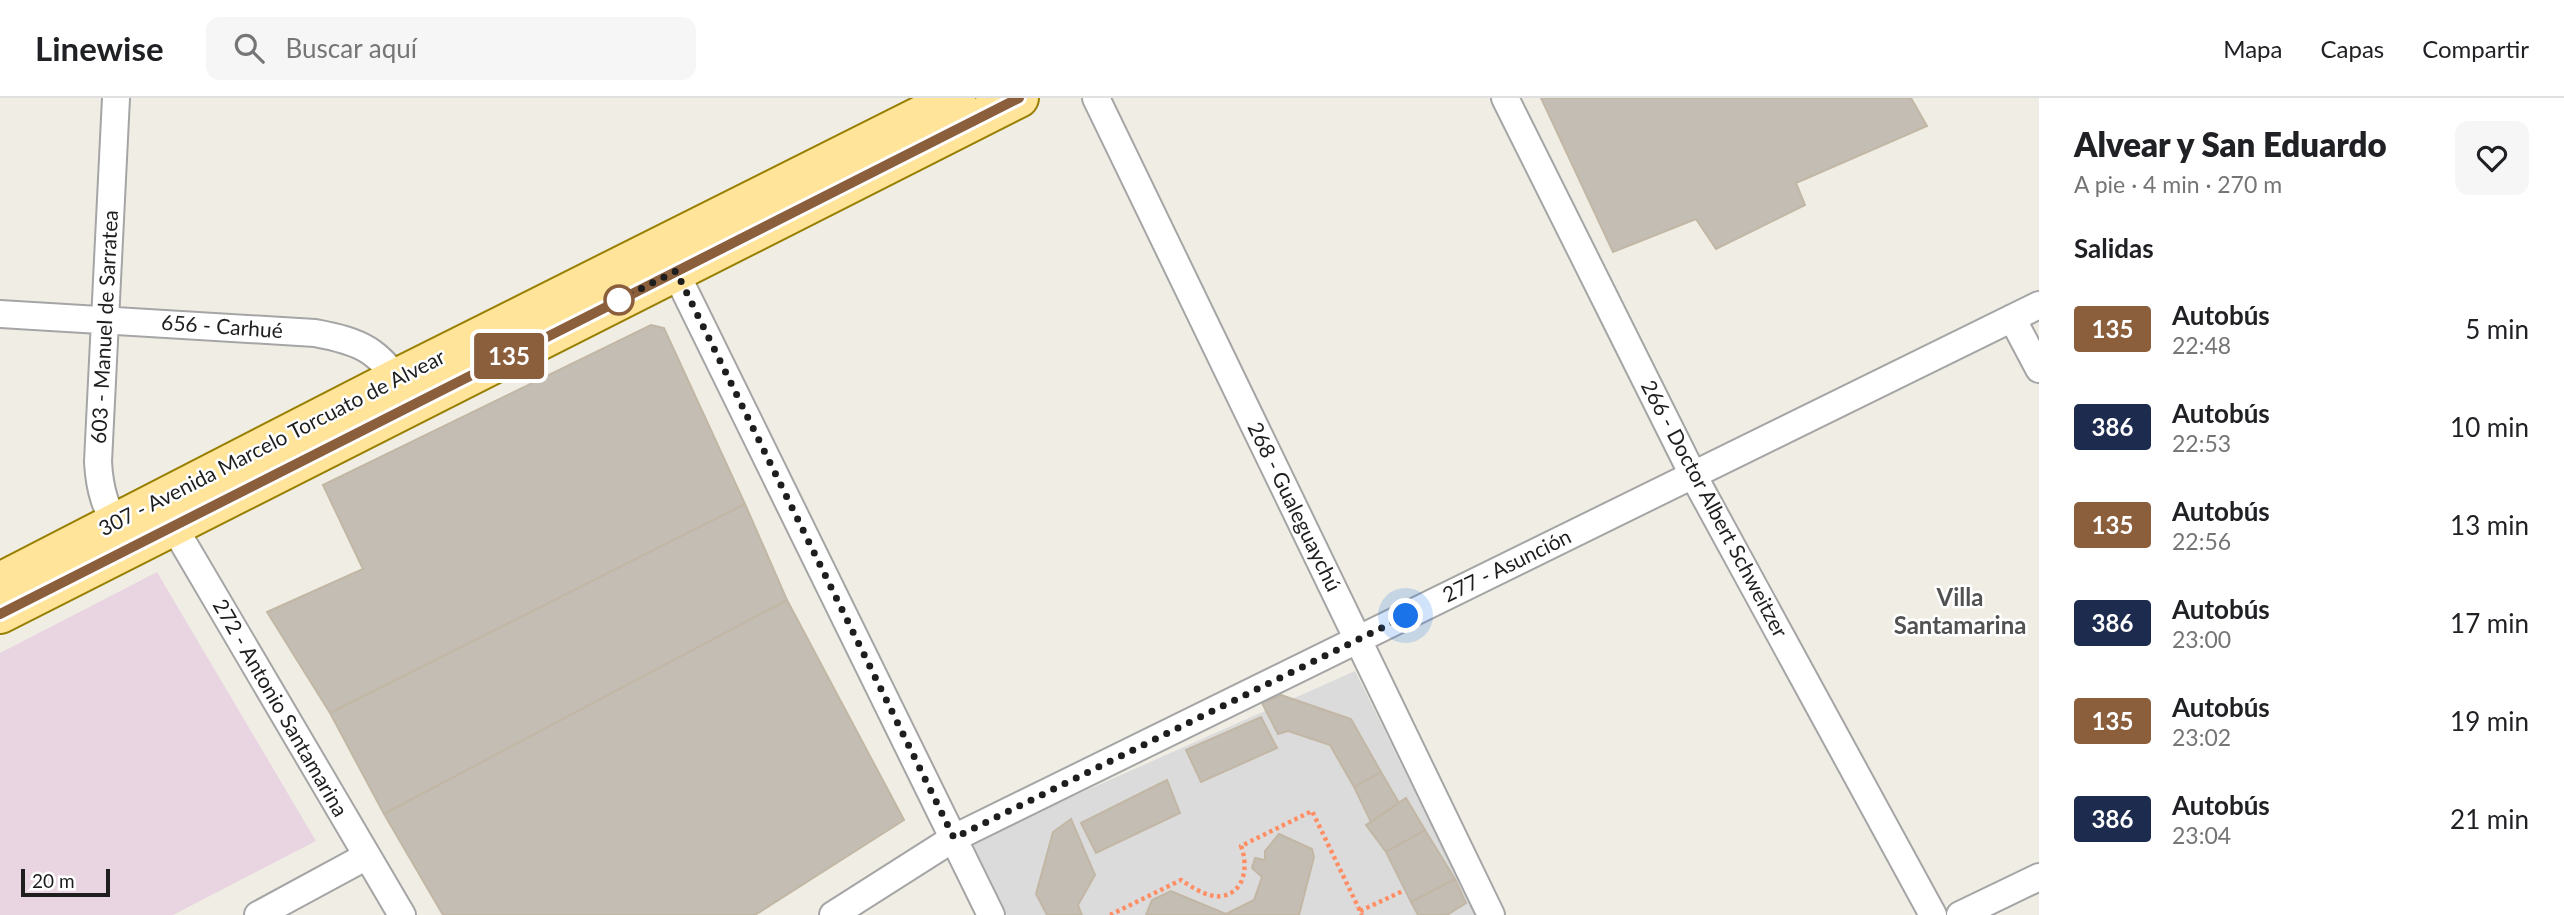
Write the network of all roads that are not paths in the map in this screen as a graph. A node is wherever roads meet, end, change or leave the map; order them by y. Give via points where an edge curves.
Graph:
1 (116, 98) edge
2 (956, 98) edge
3 (1097, 98) edge
4 (1505, 98) edge
5 (1010, 100) edge
6 (669, 259) junction
7 (2039, 305) edge
8 (0, 314) edge
9 (2012, 318) junction
10 (105, 319) junction
11 (2039, 369) edge
12 (406, 391) junction
13 (1693, 475) junction
14 (166, 513) junction
15 (121, 536) junction
16 (0, 582) edge
17 (0, 614) edge
18 (1358, 640) junction
19 (954, 838) junction
20 (367, 856) junction
21 (2039, 877) edge
22 (258, 915) edge
23 (402, 915) edge
24 (832, 915) edge
25 (991, 915) edge
26 (1491, 915) edge
27 (1933, 915) edge
28 (1960, 915) edge

1 - 10 street, 603 - Manuel de Sarratea
2 - 6 main road, 307 - Avenida Marcelo Torcuato de Alvear
3 - 18 street, 268 - Gualeguaychú
4 - 13 street, 266 - Doctor Albert Schweitzer
5 - 6 main road, 307 - Avenida Marcelo Torcuato de Alvear
6 - 12 main road, 307 - Avenida Marcelo Torcuato de Alvear
6 - 19 street
7 - 9 street, 277 - Asunción
8 - 10 street, 656 - Carhué
9 - 11 street
9 - 13 street, 277 - Asunción
10 - 12 street, 656 - Carhué via 327,335 363,346 384,360
10 - 15 street, 603 - Manuel de Sarratea via 97,461 101,495
12 - 14 main road, 307 - Avenida Marcelo Torcuato de Alvear
13 - 18 street, 277 - Asunción
13 - 27 street, 266 - Doctor Albert Schweitzer
14 - 15 main road, 307 - Avenida Marcelo Torcuato de Alvear
14 - 20 street, 272 - Antonio Santamarina
15 - 16 main road, 307 - Avenida Marcelo Torcuato de Alvear
15 - 17 main road, 307 - Avenida Marcelo Torcuato de Alvear
18 - 19 street, 277 - Asunción
18 - 26 street, 268 - Gualeguaychú
19 - 24 street, 277 - Asunción
19 - 25 street
20 - 22 street
20 - 23 street, 272 - Antonio Santamarina
21 - 28 street

